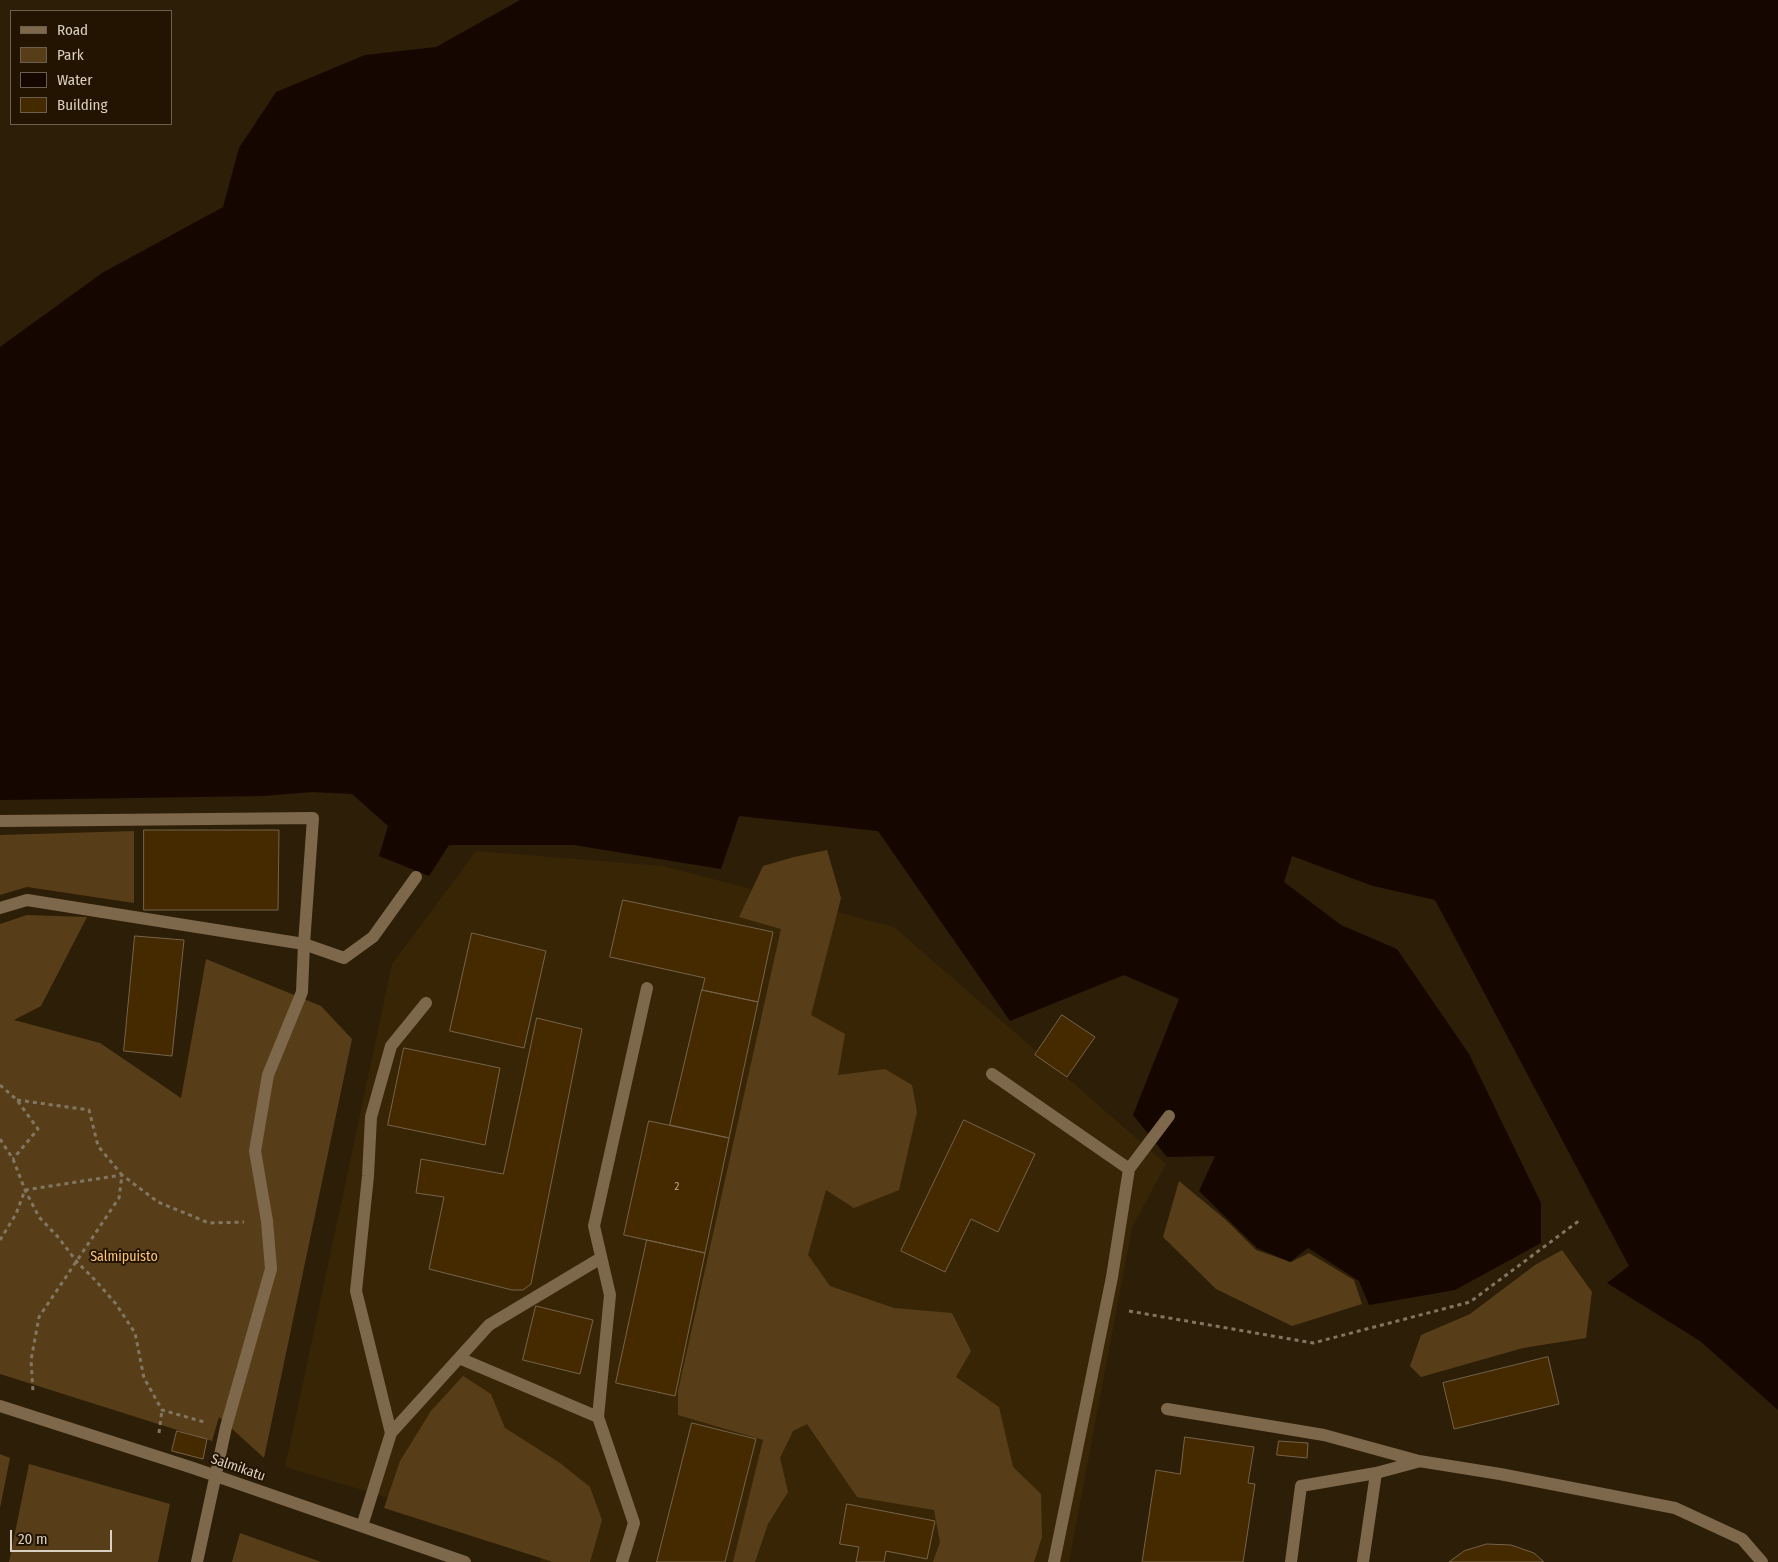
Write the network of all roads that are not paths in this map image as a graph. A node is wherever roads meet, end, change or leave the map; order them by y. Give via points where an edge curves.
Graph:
1 (0, 821) edge
2 (416, 877) dead end
3 (0, 908) edge
4 (304, 944) junction
5 (647, 988) dead end
6 (426, 1003) dead end
7 (992, 1074) dead end
8 (1169, 1116) dead end
9 (1129, 1169) junction
10 (601, 1258) junction
11 (459, 1358) junction
12 (0, 1406) edge
13 (1167, 1409) dead end
14 (598, 1417) junction
15 (391, 1433) junction
16 (1418, 1461) junction
17 (1376, 1473) junction
18 (215, 1476) junction
19 (362, 1526) junction
20 (197, 1562) edge
21 (466, 1562) edge
22 (622, 1562) edge
23 (1054, 1562) edge
24 (1291, 1562) edge
25 (1363, 1562) edge
26 (1762, 1562) edge

1 - 4 street via 313,818
2 - 4 street via 374,937 344,958
3 - 4 street via 27,900
4 - 18 street via 302,992 268,1075 255,1151 271,1269
5 - 10 street via 594,1226
6 - 15 street via 391,1046 371,1117 356,1291
7 - 9 street
8 - 9 street
9 - 23 street via 1106,1307
10 - 11 street via 489,1325
10 - 14 street via 610,1294
11 - 14 street
11 - 15 street
12 - 18 street, Salmikatu
13 - 16 street via 1324,1436
14 - 22 street via 634,1523
15 - 19 street
16 - 17 street
16 - 26 street via 1675,1508 1742,1539
17 - 24 street via 1301,1486
17 - 25 street
18 - 19 street, Salmikatu
18 - 20 street
19 - 21 street, Salmikatu

